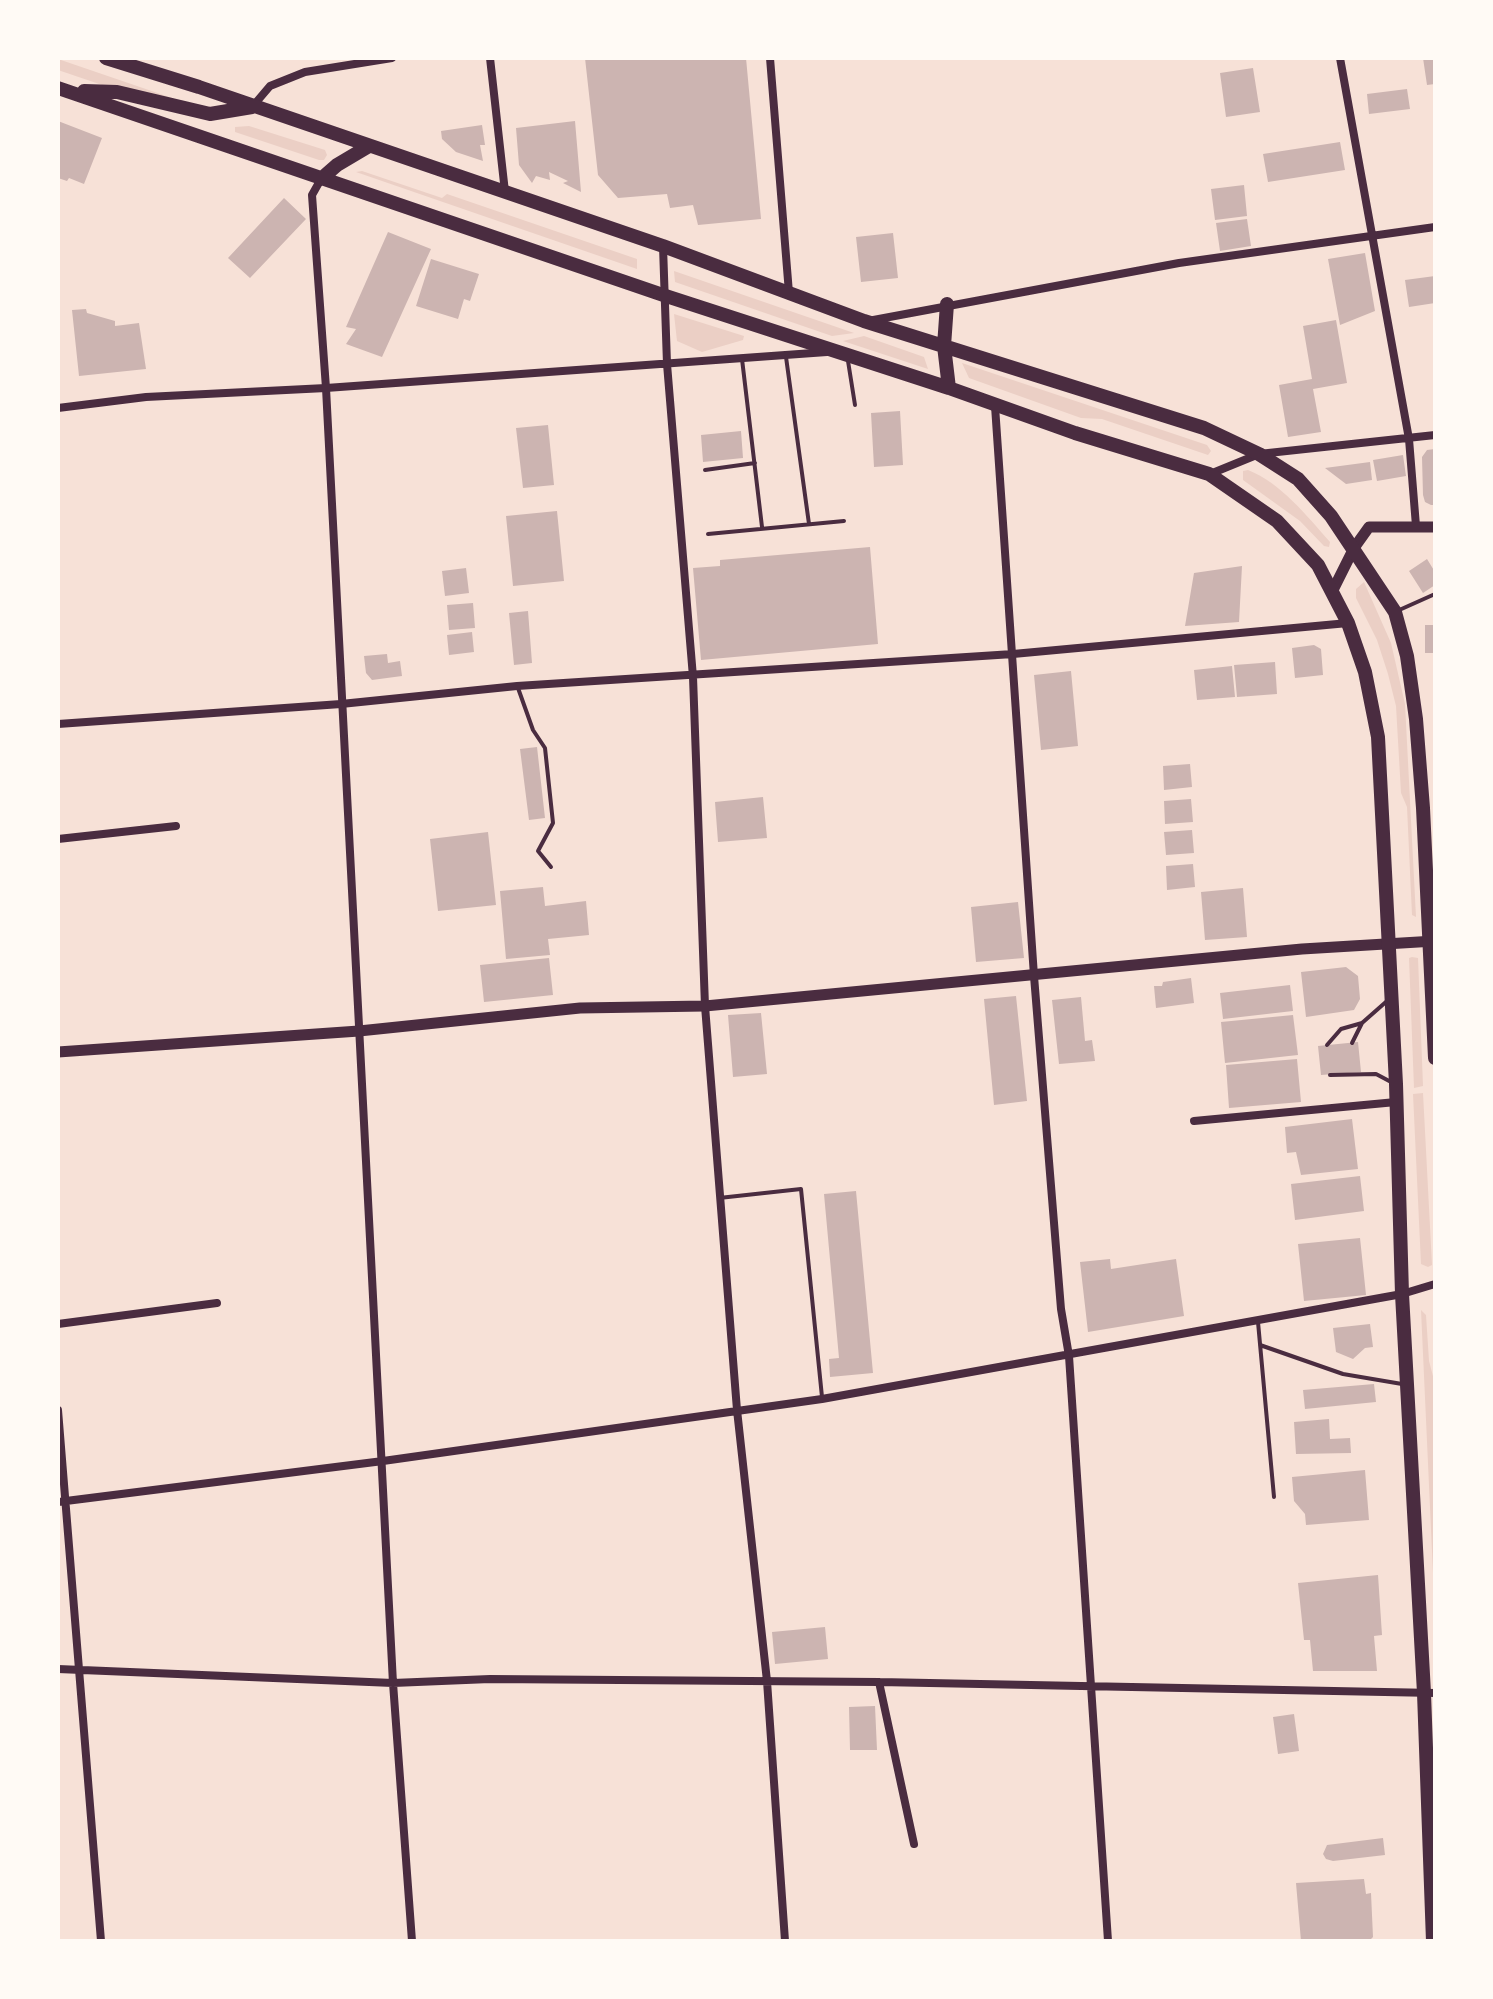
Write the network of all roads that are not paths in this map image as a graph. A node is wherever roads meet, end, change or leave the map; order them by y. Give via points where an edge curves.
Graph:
1 (106, 58) edge
2 (392, 58) edge
3 (490, 58) edge
4 (770, 58) edge
5 (1340, 58) edge
6 (63, 89) edge
7 (252, 107) junction
8 (369, 146) junction
9 (321, 179) junction
10 (505, 192) junction
11 (1435, 227) edge
12 (1374, 236) junction
13 (663, 246) junction
14 (789, 293) junction
15 (666, 296) junction
16 (947, 304) junction
17 (864, 321) junction
18 (944, 346) junction
19 (843, 353) junction
20 (785, 355) junction
21 (742, 359) junction
22 (667, 364) junction
23 (326, 388) junction
24 (949, 388) junction
25 (855, 405) dead end
26 (995, 406) junction
27 (58, 408) edge
28 (1435, 435) edge
29 (1409, 439) junction
30 (1259, 454) junction
31 (755, 463) junction
32 (705, 470) dead end
33 (1209, 474) junction
34 (844, 521) dead end
35 (809, 524) junction
36 (1416, 526) junction
37 (762, 527) junction
38 (1435, 527) edge
39 (708, 534) dead end
40 (1354, 548) junction
41 (1333, 590) junction
42 (1435, 594) edge
43 (1395, 612) junction
44 (1348, 623) junction
45 (1013, 654) junction
46 (693, 677) junction
47 (517, 686) junction
48 (341, 704) junction
49 (58, 724) edge
50 (176, 826) dead end
51 (58, 839) edge
52 (551, 867) dead end
53 (1432, 941) edge
54 (1388, 944) junction
55 (1034, 976) junction
56 (1392, 997) junction
57 (705, 1006) junction
58 (1362, 1023) junction
59 (359, 1031) junction
60 (1352, 1043) dead end
61 (1327, 1045) dead end
62 (58, 1052) edge
63 (1435, 1058) edge
64 (1330, 1075) dead end
65 (1396, 1084) junction
66 (1396, 1102) junction
67 (1194, 1121) dead end
68 (719, 1198) junction
69 (1435, 1284) edge
70 (1402, 1294) junction
71 (217, 1303) dead end
72 (1258, 1320) junction
73 (58, 1324) edge
74 (1260, 1345) junction
75 (1069, 1356) junction
76 (1408, 1385) junction
77 (822, 1399) junction
78 (58, 1410) edge
79 (737, 1410) junction
80 (383, 1461) junction
81 (1274, 1497) dead end
82 (62, 1502) edge
83 (58, 1669) edge
84 (80, 1669) junction
85 (767, 1681) junction
86 (879, 1682) junction
87 (393, 1683) junction
88 (1089, 1686) junction
89 (1430, 1693) edge
90 (914, 1844) dead end
91 (101, 1941) edge
92 (412, 1941) edge
93 (785, 1941) edge
94 (1108, 1941) edge
95 (1433, 1941) edge

1 - 7 main road
2 - 7 street via 305,72 270,86
3 - 10 street
4 - 14 street
5 - 12 street
6 - 7 main road via 117,92 210,114
6 - 9 main road
7 - 8 main road
8 - 9 main road
8 - 10 main road
9 - 15 main road
9 - 23 street via 312,195
10 - 13 main road
11 - 12 street
12 - 16 street via 1179,263
12 - 29 street
13 - 14 main road
13 - 15 street
14 - 17 main road
15 - 19 main road
15 - 22 street
16 - 17 street
16 - 18 main road
17 - 18 main road
18 - 24 main road
18 - 30 main road via 1204,428
19 - 20 street
19 - 24 main road
19 - 25 lane
20 - 21 street
20 - 35 lane
21 - 22 street
21 - 31 lane
22 - 23 street
22 - 46 street
23 - 27 street via 146,397
23 - 48 street
24 - 26 main road
26 - 33 main road
26 - 45 street
28 - 29 street
29 - 30 street
29 - 36 street
30 - 33 street
30 - 40 main road via 1298,479
31 - 32 lane
31 - 37 lane
33 - 41 main road via 1277,521 1318,565
34 - 35 lane
35 - 37 lane
36 - 38 street
36 - 40 street via 1369,527
37 - 39 lane
40 - 41 street
40 - 43 main road
41 - 44 main road
42 - 43 lane
43 - 53 main road via 1416,719
44 - 45 street
44 - 54 main road via 1378,737
45 - 46 street
45 - 55 street
46 - 47 street
46 - 57 street
47 - 48 street
47 - 52 lane via 545,748 553,823 538,851
48 - 49 street
48 - 59 street
50 - 51 street
53 - 54 street
53 - 63 main road
54 - 55 street
54 - 56 main road
55 - 57 street
55 - 75 street
56 - 58 lane
56 - 65 main road
57 - 59 street via 580,1008
57 - 68 street
58 - 60 lane
58 - 61 lane via 1341,1029
59 - 62 street
59 - 80 street
64 - 65 lane via 1376,1074
65 - 66 main road
66 - 67 street
66 - 70 main road
68 - 77 lane via 801,1189
68 - 79 street
69 - 70 street
70 - 72 street
70 - 76 main road
71 - 73 street
72 - 74 lane
72 - 75 street
74 - 76 lane via 1343,1374
74 - 81 lane
75 - 77 street
75 - 88 street
76 - 89 main road
77 - 79 street
78 - 82 street
79 - 80 street
79 - 85 street
80 - 82 street
80 - 87 street
82 - 84 street
83 - 84 street
84 - 87 street
84 - 91 street
85 - 86 street
85 - 87 street
85 - 93 street
86 - 88 street
86 - 90 street
87 - 92 street
88 - 89 street
88 - 94 street
89 - 95 main road

